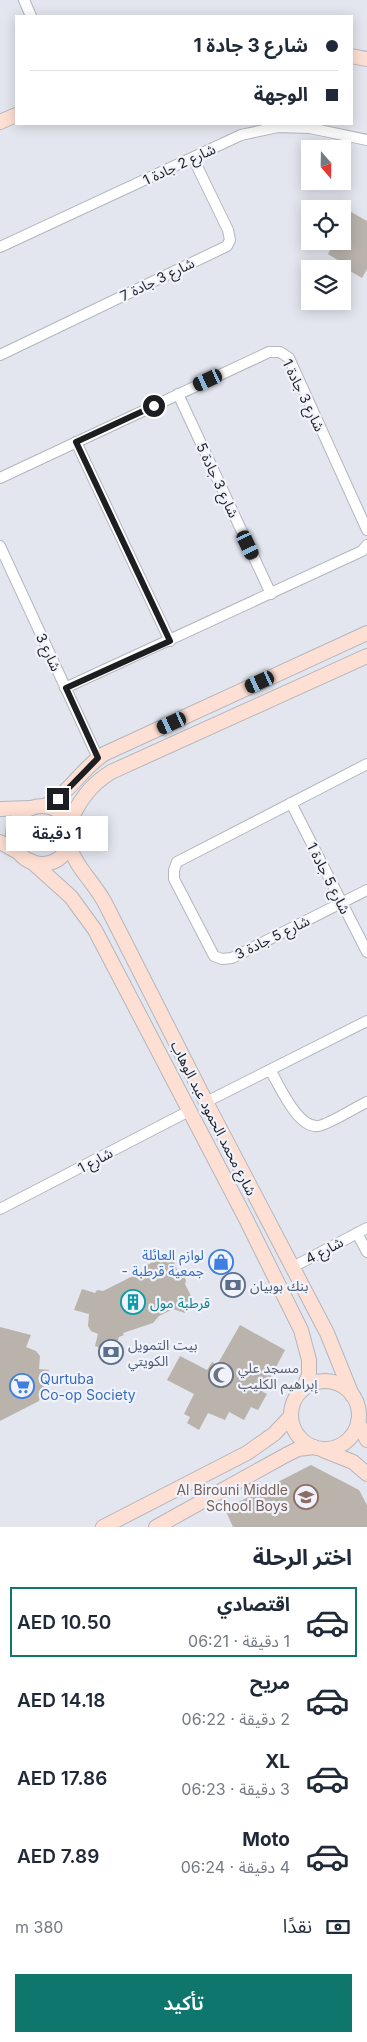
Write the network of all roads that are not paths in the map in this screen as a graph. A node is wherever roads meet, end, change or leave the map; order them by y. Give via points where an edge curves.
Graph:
1 (24, 0) edge
2 (31, 15) edge
3 (353, 56) edge
4 (367, 59) edge
5 (15, 115) edge
6 (0, 122) edge
7 (367, 140) edge
8 (193, 158) junction
9 (0, 247) edge
10 (0, 355) edge
11 (178, 394) junction
12 (76, 442) junction
13 (0, 478) edge
14 (367, 530) edge
15 (0, 546) edge
16 (367, 546) edge
17 (271, 594) junction
18 (367, 633) edge
19 (170, 641) junction
20 (367, 656) edge
21 (66, 688) junction
22 (98, 758) junction
23 (367, 764) edge
24 (291, 803) junction
25 (38, 807) junction
26 (0, 809) edge
27 (70, 826) junction
28 (0, 842) edge
29 (69, 845) junction
30 (18, 852) junction
31 (31, 861) junction
32 (367, 890) edge
33 (342, 902) junction
34 (367, 952) edge
35 (367, 1021) edge
36 (270, 1070) junction
37 (206, 1102) junction
38 (367, 1102) edge
39 (189, 1111) junction
40 (0, 1209) edge
41 (367, 1228) edge
42 (357, 1233) junction
43 (367, 1252) edge
44 (291, 1268) junction
45 (303, 1389) junction
46 (352, 1395) junction
47 (291, 1416) junction
48 (358, 1422) junction
49 (367, 1440) edge
50 (317, 1448) junction
51 (367, 1474) edge
52 (103, 1527) edge
53 (156, 1527) edge

1 - 2 street
3 - 4 street
5 - 6 street
7 - 8 street, شارع 2 جادة 1 via 310,128 278,127 241,135
8 - 9 street, شارع 2 جادة 1
8 - 10 street, شارع 3 جادة 7 via 228,230 230,240 227,246
11 - 12 street, شارع 3 جادة 1
11 - 14 street, شارع 3 جادة 1 via 269,352 280,352 289,358
11 - 17 street, شارع 3 جادة 5
12 - 13 street, شارع 3 جادة 1
12 - 19 street
15 - 21 street, شارع 3
16 - 17 street via 362,552
17 - 19 street
18 - 22 street
19 - 21 street
20 - 27 street via 111,772 84,794
21 - 22 street, شارع 3
22 - 25 street via 58,799
23 - 24 street
24 - 33 street, شارع 5 جادة 1
24 - 33 street, شارع 5 جادة 3 via 177,862 174,879 214,956 222,959 232,958
25 - 26 street
25 - 27 street via 58,811
25 - 30 street via 20,817 15,826
27 - 29 street
28 - 30 street
29 - 31 street via 63,855 53,861
29 - 37 street, شارع محمد الحمود عبد الوهاب via 79,867 106,903
30 - 31 street
31 - 39 street, شارع محمد الحمود عبد الوهاب via 58,884 89,920
32 - 33 street, شارع 5 جادة 3
33 - 34 street, شارع 5 جادة 1
35 - 36 street
36 - 37 street
36 - 38 street via 298,1117 307,1125 320,1126
37 - 44 street, شارع محمد الحمود عبد الوهاب
39 - 40 street, شارع 1
39 - 45 street, شارع محمد الحمود عبد الوهاب via 301,1330 309,1360 309,1374
41 - 42 street, شارع 4
42 - 43 street, شارع 4
42 - 44 street, شارع 4
44 - 46 street, شارع محمد الحمود عبد الوهاب via 327,1333
45 - 46 street via 314,1383 326,1382 343,1387
45 - 47 street via 293,1404
46 - 48 street
47 - 50 street via 296,1433 304,1442
47 - 52 street via 274,1434 247,1453
48 - 49 street
48 - 50 street via 354,1433 337,1447
50 - 51 street via 353,1462
50 - 53 street via 286,1455

